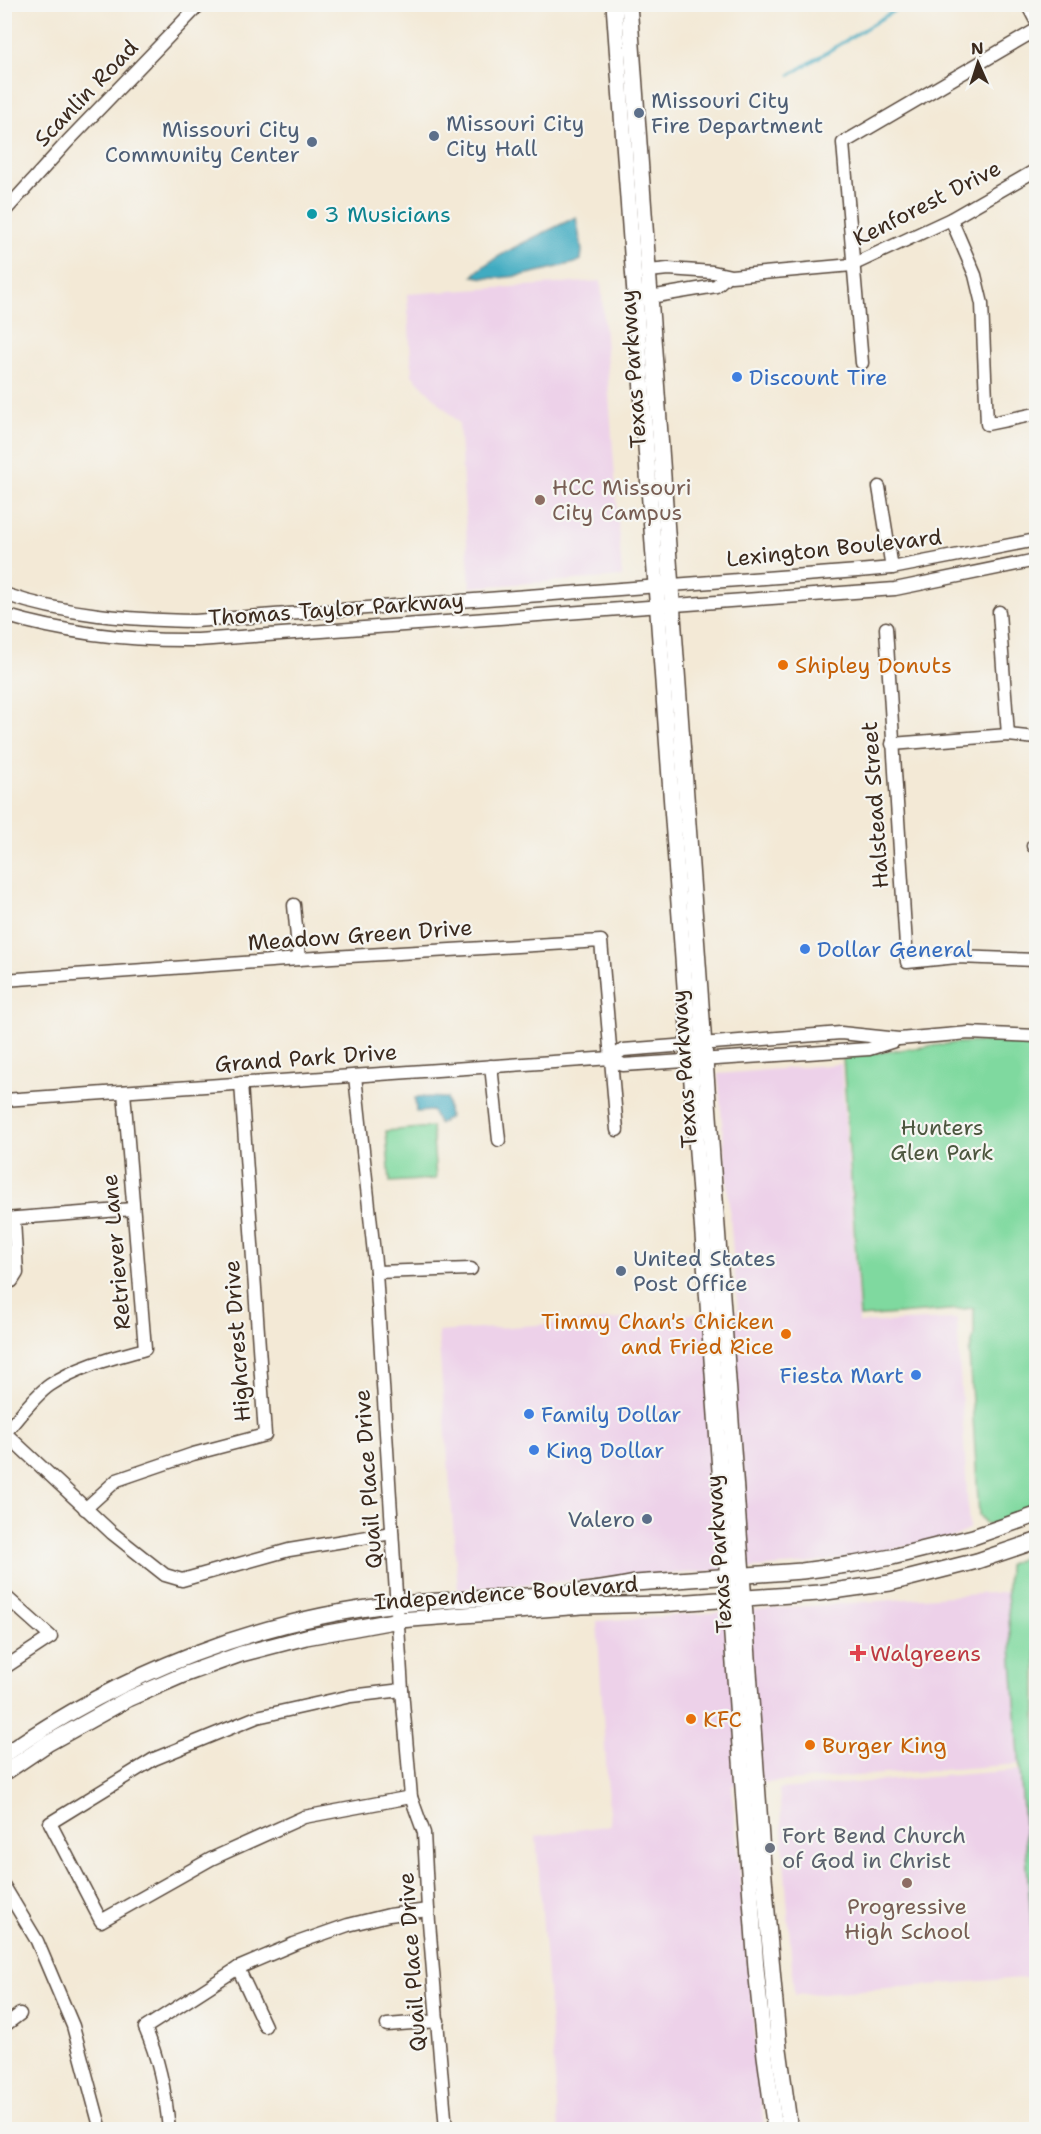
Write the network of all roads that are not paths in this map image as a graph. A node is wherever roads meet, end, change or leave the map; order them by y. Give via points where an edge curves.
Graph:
1 (200, 4) edge
2 (614, 4) edge
3 (629, 4) edge
4 (1027, 4) edge
5 (1036, 21) edge
6 (1036, 30) edge
7 (1036, 170) edge
8 (4, 212) edge
9 (951, 219) junction
10 (852, 265) junction
11 (641, 271) junction
12 (728, 276) junction
13 (650, 297) junction
14 (862, 363) dead end
15 (1036, 414) edge
16 (879, 487) dead end
17 (1036, 540) edge
18 (1036, 560) edge
19 (892, 568) junction
20 (858, 571) junction
21 (664, 586) junction
22 (860, 592) junction
23 (4, 594) edge
24 (504, 598) junction
25 (665, 605) junction
26 (999, 612) dead end
27 (4, 615) edge
28 (505, 618) junction
29 (886, 628) dead end
30 (1008, 735) junction
31 (1036, 738) edge
32 (892, 744) junction
33 (294, 905) dead end
34 (299, 959) junction
35 (1036, 960) edge
36 (4, 980) edge
37 (1036, 1036) edge
38 (899, 1040) junction
39 (697, 1045) junction
40 (611, 1058) junction
41 (698, 1061) junction
42 (491, 1065) junction
43 (355, 1076) junction
44 (241, 1083) junction
45 (124, 1092) junction
46 (4, 1100) edge
47 (617, 1130) dead end
48 (499, 1140) dead end
49 (133, 1209) junction
50 (702, 1213) junction
51 (9, 1219) edge
52 (719, 1239) junction
53 (471, 1269) dead end
54 (376, 1272) junction
55 (4, 1279) edge
56 (710, 1333) junction
57 (728, 1363) junction
58 (5, 1432) edge
59 (85, 1509) junction
60 (1036, 1515) edge
61 (392, 1533) junction
62 (974, 1538) junction
63 (1036, 1541) edge
64 (977, 1561) junction
65 (736, 1575) junction
66 (576, 1592) junction
67 (4, 1595) edge
68 (737, 1599) junction
69 (582, 1606) junction
70 (398, 1612) junction
71 (4, 1668) edge
72 (402, 1690) junction
73 (85, 1713) junction
74 (4, 1755) edge
75 (4, 1773) edge
76 (411, 1797) junction
77 (747, 1838) junction
78 (764, 1866) junction
79 (4, 1886) edge
80 (428, 1910) junction
81 (238, 1968) junction
82 (20, 2014) dead end
83 (438, 2021) junction
84 (387, 2025) dead end
85 (4, 2026) edge
86 (265, 2026) dead end
87 (101, 2130) edge
88 (169, 2130) edge
89 (446, 2130) edge
90 (775, 2130) edge
91 (790, 2130) edge

1 - 8 street, Scanlin Road
2 - 11 main road, Texas Parkway
3 - 11 main road, Texas Parkway
4 - 5 street
6 - 10 street via 843,143
7 - 9 street, Kenforest Drive
9 - 10 street, Kenforest Drive
9 - 15 street via 975,275 982,304 987,424
10 - 12 street, Kenforest Drive
10 - 14 street
11 - 12 street, Kenforest Drive via 668,269
11 - 13 main road, Texas Parkway
11 - 21 main road, Texas Parkway
12 - 13 street, Kenforest Drive via 716,286
13 - 21 main road, Texas Parkway
16 - 19 street
17 - 19 street, Lexington Boulevard
18 - 22 street, Lexington Boulevard via 895,589
19 - 20 street, Lexington Boulevard
20 - 21 street, Lexington Boulevard
20 - 22 street
21 - 24 street, Thomas Taylor Parkway
21 - 25 main road, Texas Parkway
22 - 25 street, Lexington Boulevard
23 - 24 street, Thomas Taylor Parkway via 101,615 187,621
24 - 28 street
25 - 28 street, Thomas Taylor Parkway
25 - 39 main road, Texas Parkway
26 - 30 street
27 - 28 street, Thomas Taylor Parkway via 97,635 170,640
29 - 32 street, Halstead Street
30 - 31 street
30 - 32 street
32 - 35 street, Halstead Street via 907,962 957,957
33 - 34 street
34 - 36 street, Meadow Green Drive
34 - 40 street, Meadow Green Drive via 601,942
37 - 38 street, Grand Park Drive via 969,1033
38 - 39 street, Grand Park Drive via 841,1033
38 - 41 street, Grand Park Drive via 868,1049
39 - 40 street, Grand Park Drive via 623,1050
39 - 41 main road, Texas Parkway
40 - 41 street, Grand Park Drive via 623,1065
40 - 42 street, Grand Park Drive
40 - 47 street
41 - 50 main road, Texas Parkway
41 - 52 main road, Texas Parkway
42 - 43 street, Grand Park Drive
42 - 48 street
43 - 44 street, Grand Park Drive
43 - 54 street, Quail Place Drive
44 - 45 street, Grand Park Drive
44 - 59 street, Highcrest Drive via 265,1435 117,1480
45 - 46 street, Grand Park Drive
45 - 49 street, Retriever Lane
49 - 51 street
49 - 58 street, Retriever Lane via 145,1349 90,1365 49,1386
50 - 52 main road via 710,1219 711,1233
50 - 56 main road, Texas Parkway
51 - 55 street via 17,1273 12,1281
52 - 57 main road, Texas Parkway
53 - 54 street
54 - 61 street, Quail Place Drive
56 - 57 main road via 718,1343 719,1354
56 - 65 main road, Texas Parkway
57 - 65 main road, Texas Parkway
58 - 59 street
59 - 61 street via 165,1575 182,1580 290,1550
60 - 62 main road, Independence Boulevard
61 - 70 street, Quail Place Drive
62 - 64 main road
62 - 65 main road, Independence Boulevard via 854,1564
63 - 64 main road, Independence Boulevard
64 - 68 main road, Independence Boulevard via 890,1583
65 - 66 main road, Independence Boulevard
65 - 68 main road, Texas Parkway
66 - 69 main road
66 - 70 main road, Independence Boulevard
67 - 71 street via 51,1637
68 - 69 main road, Independence Boulevard
68 - 77 main road, Texas Parkway
68 - 78 main road, Texas Parkway
69 - 70 main road, Independence Boulevard
70 - 72 street, Quail Place Drive
70 - 73 main road, Independence Boulevard via 354,1610 302,1621 238,1647 176,1661 120,1686
72 - 76 street, Quail Place Drive
72 - 76 street via 351,1696 257,1717 154,1759 50,1823 101,1921 211,1859 304,1817
73 - 74 main road, Independence Boulevard
73 - 75 main road, Independence Boulevard
76 - 80 street, Quail Place Drive via 424,1833
77 - 78 main road via 754,1843 755,1857
77 - 90 main road, Texas Parkway
78 - 91 main road, Texas Parkway via 779,2049
79 - 87 street via 37,1941 73,2026
80 - 81 street via 348,1924
80 - 83 street, Quail Place Drive
81 - 86 street
81 - 88 street via 145,2028 159,2070
82 - 85 street
83 - 84 street
83 - 89 street, Quail Place Drive

